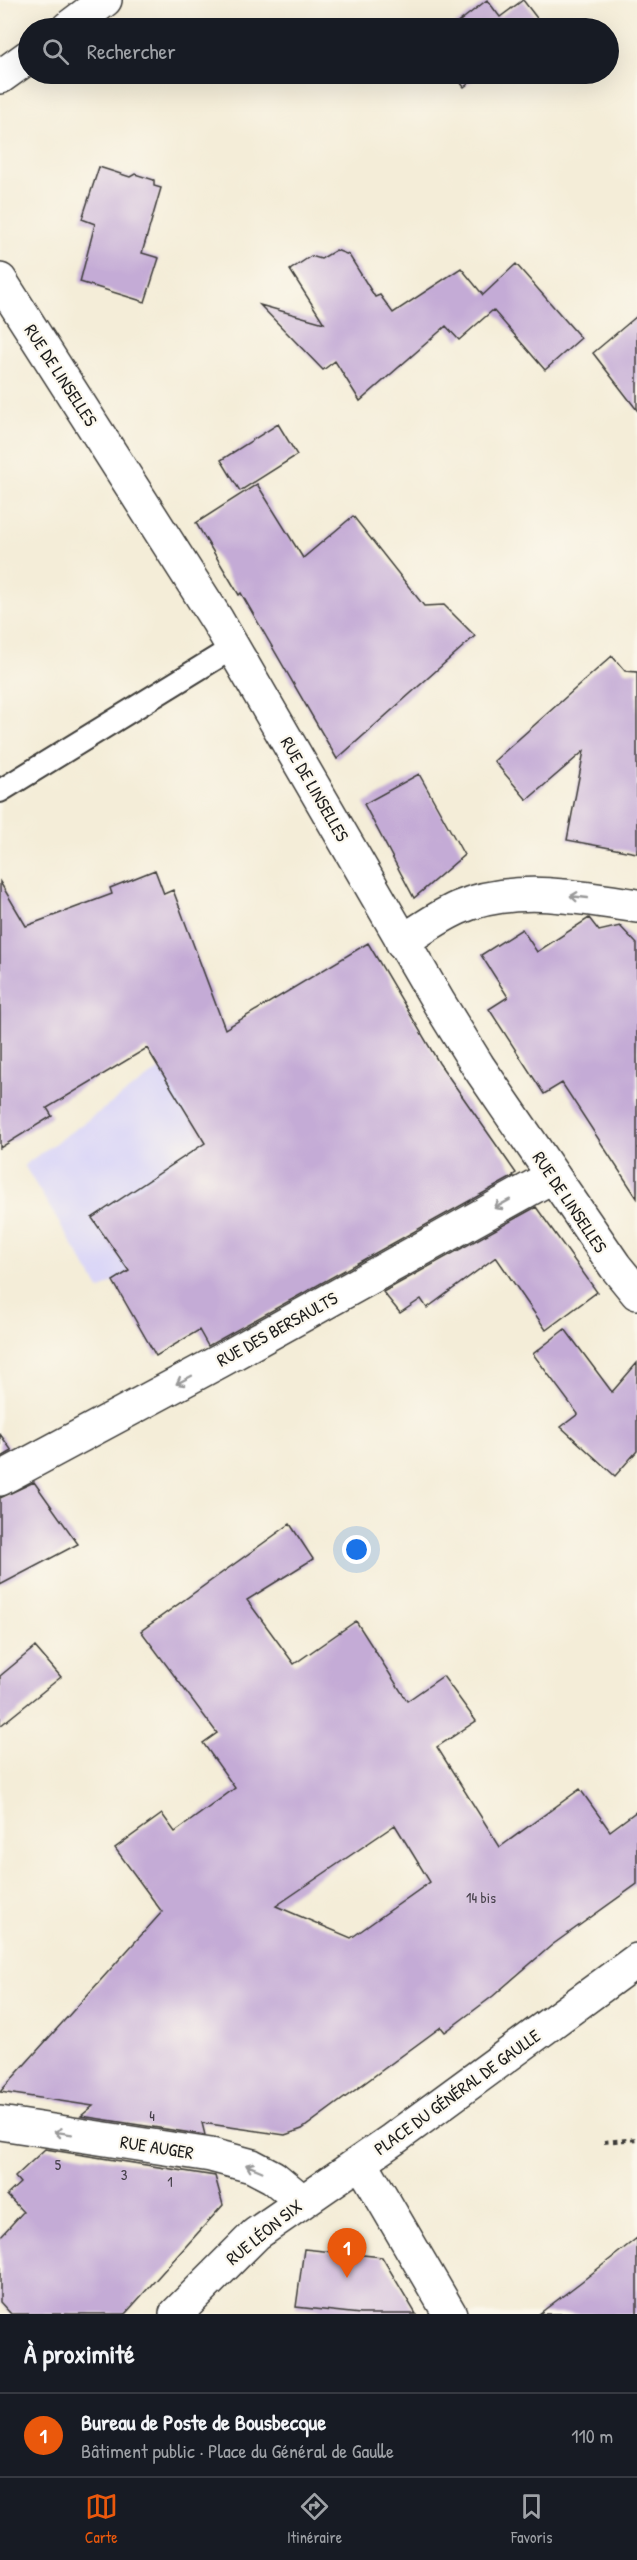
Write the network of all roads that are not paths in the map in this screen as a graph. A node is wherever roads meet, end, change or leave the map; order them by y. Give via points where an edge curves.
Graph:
1 (105, 0) edge
2 (81, 18) edge
3 (18, 64) edge
4 (0, 77) edge
5 (0, 280) edge
6 (234, 647) junction
7 (0, 791) edge
8 (637, 906) edge
9 (402, 942) junction
10 (553, 1176) junction
11 (637, 1293) edge
12 (0, 1479) edge
13 (637, 1960) edge
14 (0, 2123) edge
15 (361, 2162) junction
16 (302, 2201) junction
17 (176, 2314) edge
18 (450, 2314) edge

1 - 2 street
3 - 4 street
5 - 6 street, RUE DE LINSELLES
6 - 7 lane
6 - 9 street, RUE DE LINSELLES
8 -> 9 street via 557,896 491,898 460,908
9 - 10 street, RUE DE LINSELLES via 478,1066
10 - 11 street, RUE DE LINSELLES
10 -> 12 street, RUE DES BERSAULTS
13 - 15 street, PLACE DU GÉNÉRAL DE GAULLE
16 -> 14 street, RUE AUGER via 273,2177 252,2166 211,2155
15 - 16 street, RUE LÉON SIX
15 - 18 street, PLACE DU GÉNÉRAL DE GAULLE
16 - 17 street, RUE LÉON SIX via 256,2234

